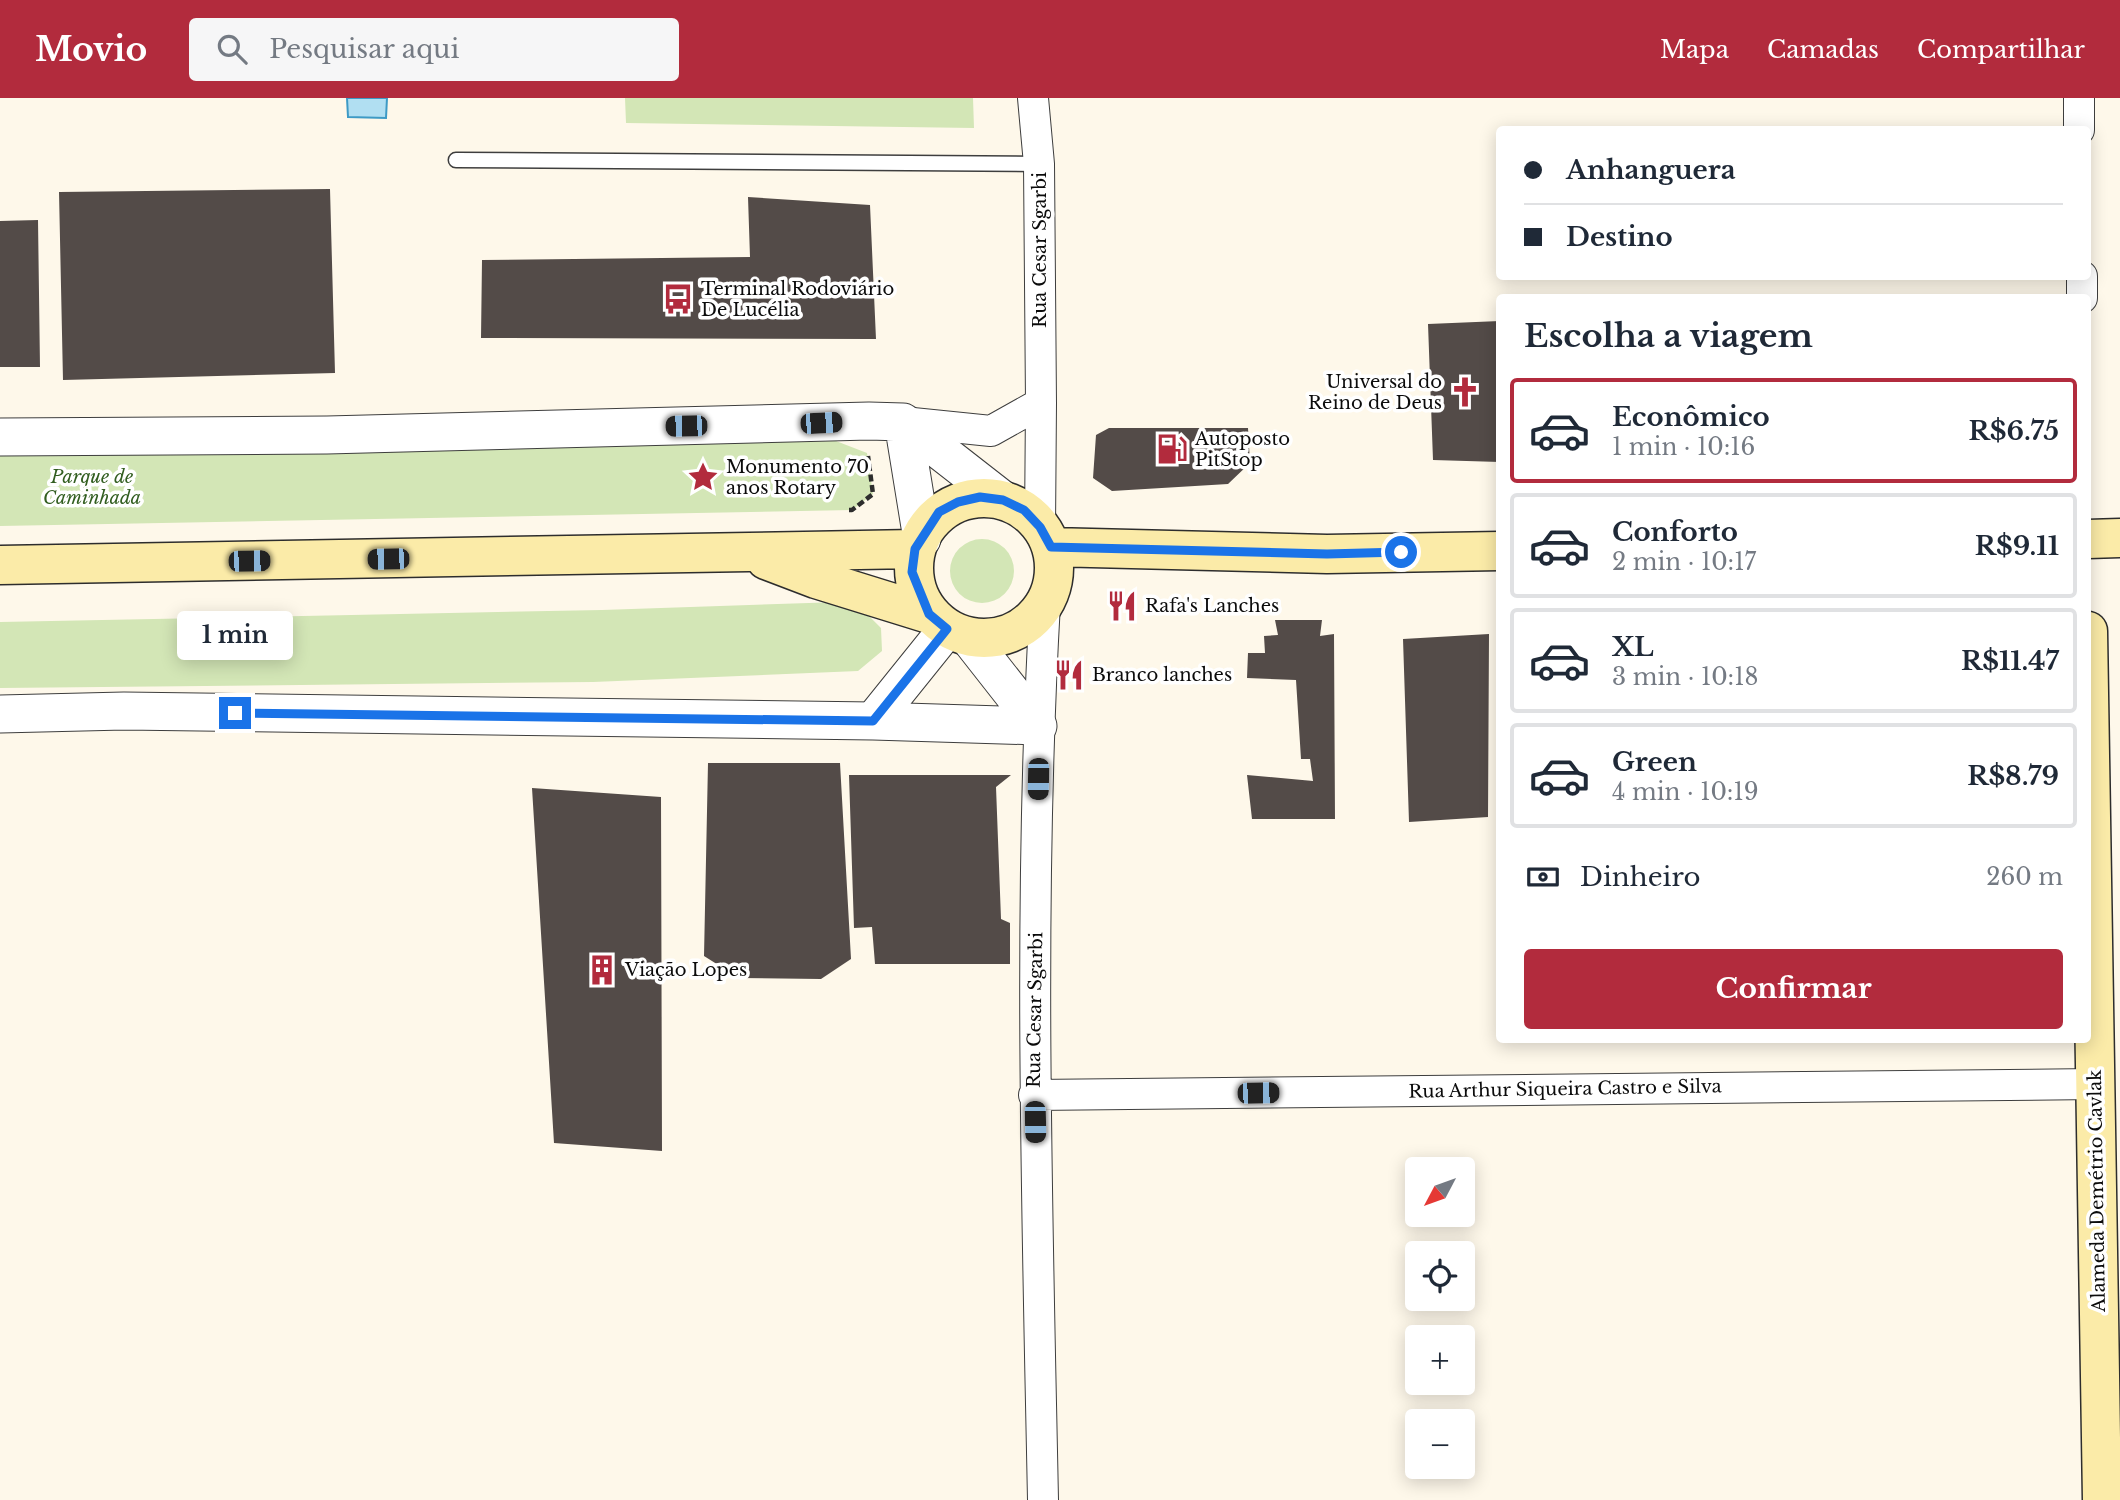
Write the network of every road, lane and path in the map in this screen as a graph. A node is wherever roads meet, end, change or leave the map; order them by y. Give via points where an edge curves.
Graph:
1 (1033, 98) edge
2 (2079, 98) edge
3 (2079, 126) edge
4 (456, 160) dead end
5 (1040, 164) junction
6 (1041, 402) junction
7 (903, 422) junction
8 (0, 437) edge
9 (1003, 500) junction
10 (2120, 538) edge
11 (2091, 539) edge
12 (918, 544) junction
13 (1496, 551) edge
14 (747, 553) junction
15 (0, 565) edge
16 (1047, 565) junction
17 (948, 627) junction
18 (0, 715) edge
19 (873, 721) junction
20 (1038, 726) junction
21 (2091, 825) edge
22 (2095, 1084) junction
23 (1034, 1095) junction
24 (1043, 1500) edge
25 (2102, 1500) edge

1 - 5 street, Rua Cesar Sgarbi
2 - 3 street
4 - 5 lane
5 - 6 street, Rua Cesar Sgarbi
6 - 7 street via 991,431
6 - 16 street, Rua Cesar Sgarbi
7 - 8 street
7 - 9 street
7 - 12 street
9 - 12 main road via 980,497 958,502 939,512
9 - 16 main road via 1024,510
10 - 11 main road
12 - 14 main road
12 - 17 main road via 912,572
13 - 16 main road via 1141,551
14 - 15 main road
14 - 17 main road
16 - 17 main road via 1031,621 1013,633 991,639
16 - 20 street, Rua Cesar Sgarbi
17 - 19 street
17 - 20 street
18 - 19 street via 124,712
19 - 20 street
20 - 23 street, Rua Cesar Sgarbi
21 - 22 main road, Alameda Demétrio Cavlak
22 - 23 street, Rua Arthur Siqueira Castro e Silva
22 - 25 main road, Alameda Demétrio Cavlak
23 - 24 street, Rua Cesar Sgarbi

